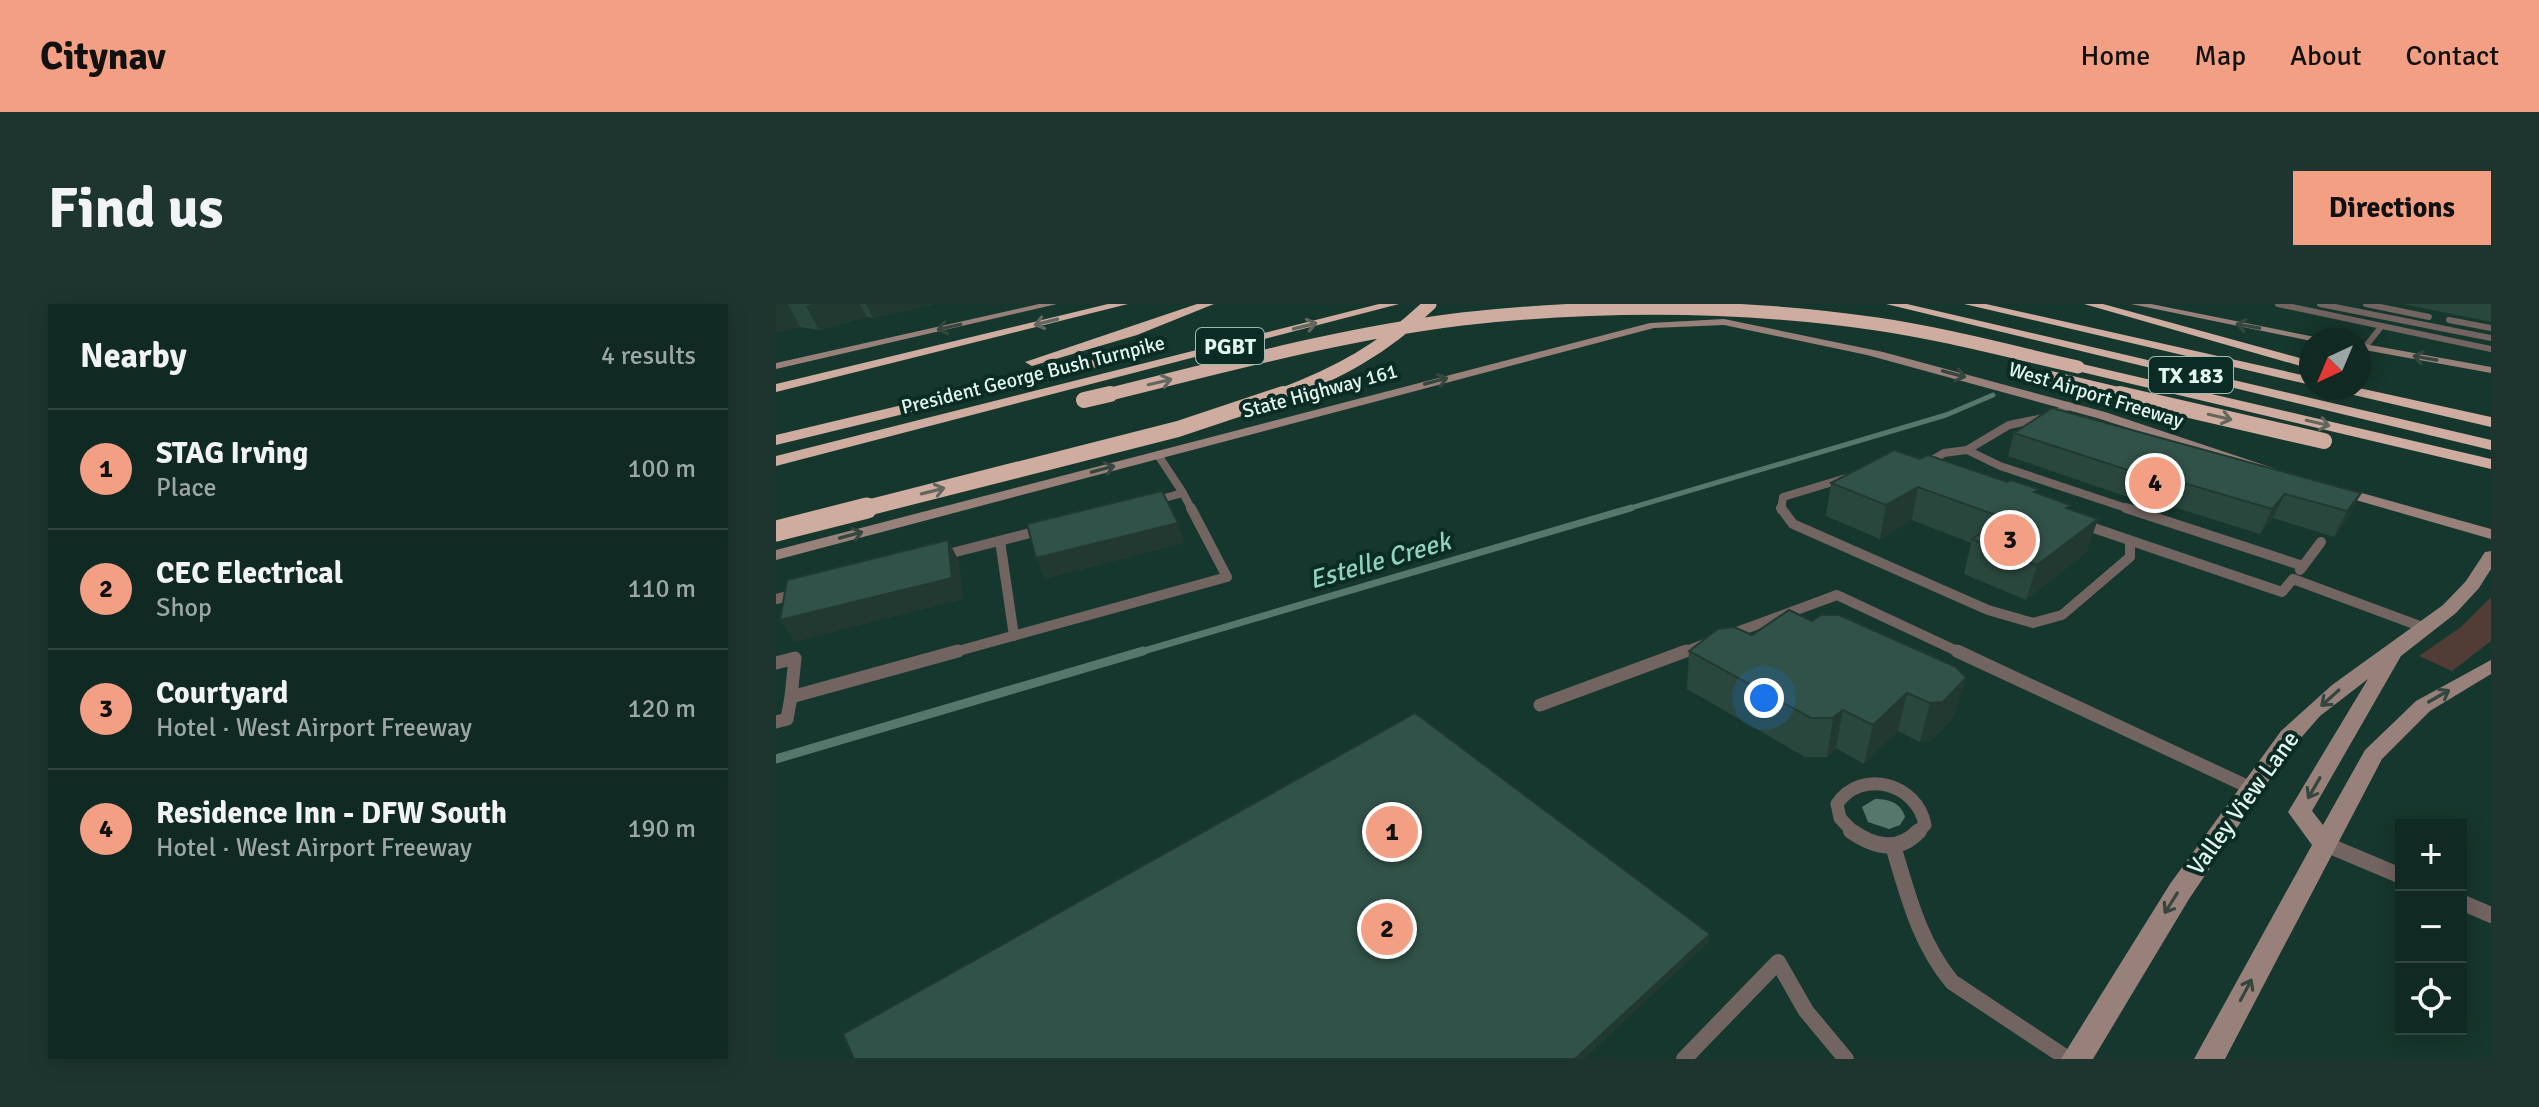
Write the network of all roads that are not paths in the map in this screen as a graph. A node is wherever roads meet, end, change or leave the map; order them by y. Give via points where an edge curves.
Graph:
1 (1052, 304) edge
2 (1122, 304) edge
3 (1208, 304) edge
4 (1336, 304) edge
5 (1393, 304) edge
6 (1430, 304) edge
7 (1640, 304) edge
8 (1687, 304) edge
9 (1696, 304) edge
10 (1853, 304) edge
11 (1892, 304) edge
12 (1921, 304) edge
13 (1941, 304) edge
14 (1970, 304) edge
15 (2012, 304) edge
16 (2090, 304) edge
17 (2136, 304) edge
18 (2278, 304) edge
19 (2320, 304) edge
20 (2366, 304) edge
21 (2072, 312) dead end
22 (1725, 314) junction
23 (2429, 317) dead end
24 (1275, 319) dead end
25 (2449, 320) dead end
26 (1654, 325) junction
27 (2381, 327) junction
28 (2491, 328) edge
29 (2299, 335) edge
30 (2371, 337) edge
31 (2491, 338) edge
32 (2371, 348) edge
33 (2491, 349) edge
34 (1879, 354) junction
35 (1109, 360) dead end
36 (2299, 363) edge
37 (2299, 363) edge
38 (776, 366) edge
39 (2246, 366) junction
40 (2491, 370) edge
41 (2299, 378) edge
42 (2371, 380) edge
43 (776, 388) edge
44 (2371, 395) edge
45 (2068, 406) junction
46 (2491, 408) edge
47 (2491, 422) edge
48 (776, 430) edge
49 (2491, 433) edge
50 (776, 440) edge
51 (2491, 445) edge
52 (1967, 450) junction
53 (1158, 455) junction
54 (776, 461) edge
55 (1912, 463) edge
56 (1927, 463) junction
57 (2491, 464) edge
58 (1942, 468) edge
59 (776, 473) edge
60 (2283, 474) edge
61 (1855, 475) edge
62 (2491, 478) edge
63 (2318, 484) edge
64 (1183, 493) junction
65 (2384, 504) junction
66 (1137, 505) edge
67 (2074, 521) edge
68 (1061, 525) edge
69 (776, 531) edge
70 (2491, 534) edge
71 (1000, 541) junction
72 (2130, 541) junction
73 (2321, 542) dead end
74 (776, 555) edge
75 (926, 560) edge
76 (2488, 562) edge
77 (2303, 566) junction
78 (2293, 579) junction
79 (806, 592) edge
80 (776, 599) edge
81 (2425, 628) junction
82 (1014, 636) junction
83 (2396, 649) junction
84 (776, 663) edge
85 (2491, 666) edge
86 (791, 697) junction
87 (1540, 705) dead end
88 (776, 722) edge
89 (2251, 788) junction
90 (2325, 844) junction
91 (1893, 846) junction
92 (2395, 873) edge
93 (2467, 905) edge
94 (2491, 915) edge
95 (1684, 1059) edge
96 (1846, 1059) edge
97 (2068, 1059) edge
98 (2076, 1059) edge
99 (2209, 1059) edge

1 -> 38 main road
2 -> 43 highway
3 - 48 highway via 1074,350
4 - 24 highway, PGBT
54 -> 5 highway, President George Bush Turnpike / PGBT
69 -> 6 highway, bridge via 1139,439 1270,398 1366,355 1406,329
7 - 26 main road via 1662,314
8 - 22 main road, West Airport Freeway
9 - 22 highway
10 -> 62 highway, bridge via 1917,336 2029,372
11 - 51 highway, TX 183
12 - 49 highway
13 - 49 highway
14 - 39 highway, TX 183
15 - 39 highway
16 - 36 highway
29 -> 17 main road
18 - 27 lane
19 - 31 lane
20 - 23 lane
21 - 37 highway
22 - 34 main road, West Airport Freeway
25 - 28 lane
26 - 34 main road, State Highway 161 via 1724,322
53 -> 26 main road, State Highway 161
27 - 30 lane
27 - 33 lane
40 -> 32 main road
34 -> 45 main road, West Airport Freeway
35 - 50 highway, President George Bush Turnpike
39 - 41 highway, TX 183
42 - 46 highway
44 - 47 highway
45 - 52 lane via 2053,416 2009,425
45 - 60 main road, West Airport Freeway
52 - 56 lane via 1944,453
52 - 77 lane via 2000,466
53 - 64 lane
74 -> 53 main road, State Highway 161
55 - 56 lane
56 - 58 lane
59 -> 57 highway, bridge via 1418,325 1616,307 1730,309 1933,334
61 - 72 lane via 1783,497 1781,511 1793,524 1862,555 1988,610 2033,623 2062,615 2074,605 2130,557
63 - 65 main road
64 - 66 lane
64 - 82 lane via 1227,577
65 - 70 main road
65 - 76 main road via 2461,535
67 - 72 lane
68 - 71 lane
71 - 75 lane
71 - 82 lane
72 - 78 lane via 2282,592
73 - 77 lane
76 - 81 main road, Valley View Lane via 2451,610
77 - 78 lane
78 - 81 lane
79 - 80 lane
81 - 83 main road, Valley View Lane
82 - 86 lane
83 -> 89 main road, Valley View Lane via 2290,734
83 -> 90 main road via 2300,812
84 - 86 lane via 795,658
90 -> 85 main road via 2373,755 2423,706
86 - 88 lane via 787,719
87 - 89 lane via 1837,595
89 -> 98 main road, Valley View Lane via 2198,860
90 - 92 lane
99 -> 90 main road
91 - 91 lane via 1869,842 1848,830 1836,808 1846,790 1880,783 1919,804 1925,825 1919,836
91 - 97 lane via 1923,943 1937,966 1952,982
93 - 94 lane
95 - 96 lane via 1778,962 1806,1011

